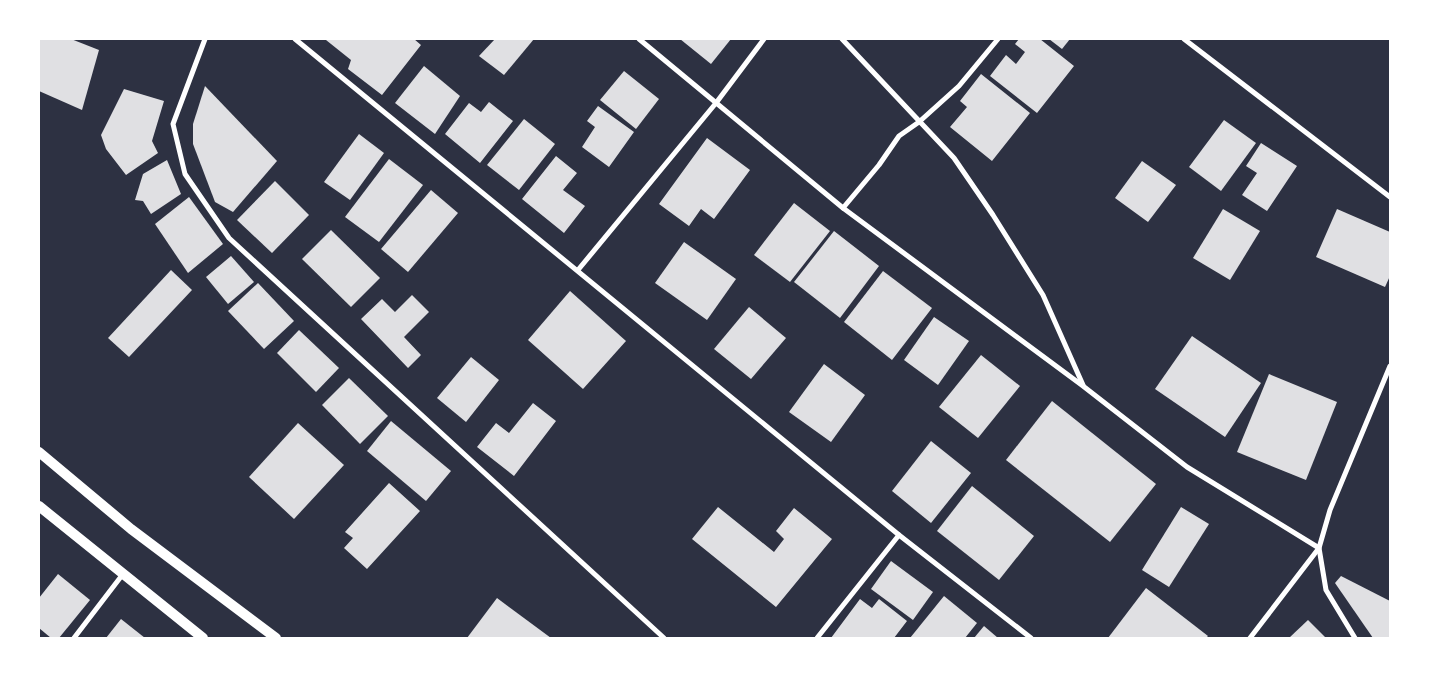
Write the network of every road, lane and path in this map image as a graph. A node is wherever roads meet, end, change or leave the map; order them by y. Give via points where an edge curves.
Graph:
1 (205, 39) edge
2 (295, 39) edge
3 (639, 39) edge
4 (764, 39) edge
5 (842, 39) edge
6 (998, 39) edge
7 (1184, 39) edge
8 (716, 103) junction
9 (919, 122) junction
10 (1390, 197) edge
11 (843, 208) junction
12 (578, 270) junction
13 (1390, 366) edge
14 (1084, 386) junction
15 (39, 452) edge
16 (39, 506) edge
17 (899, 535) junction
18 (1319, 548) junction
19 (123, 574) junction
20 (74, 638) edge
21 (203, 638) edge
22 (276, 638) edge
23 (664, 638) edge
24 (817, 638) edge
25 (1031, 638) edge
26 (1250, 638) edge
27 (1355, 638) edge

1 - 23 street via 173,124 185,174 229,238
2 - 12 street
3 - 8 street
4 - 8 street
5 - 9 street
6 - 9 street via 959,86
7 - 10 street
8 - 11 street
8 - 12 street
9 - 11 street via 899,136
9 - 14 street via 954,158 994,215 1043,295
11 - 14 street
12 - 17 street
13 - 18 street via 1330,510
14 - 18 street via 1187,467
15 - 22 main road via 131,529
16 - 19 main road
17 - 24 street
17 - 25 street
18 - 26 street
18 - 27 street via 1326,590
19 - 20 street
19 - 21 main road

